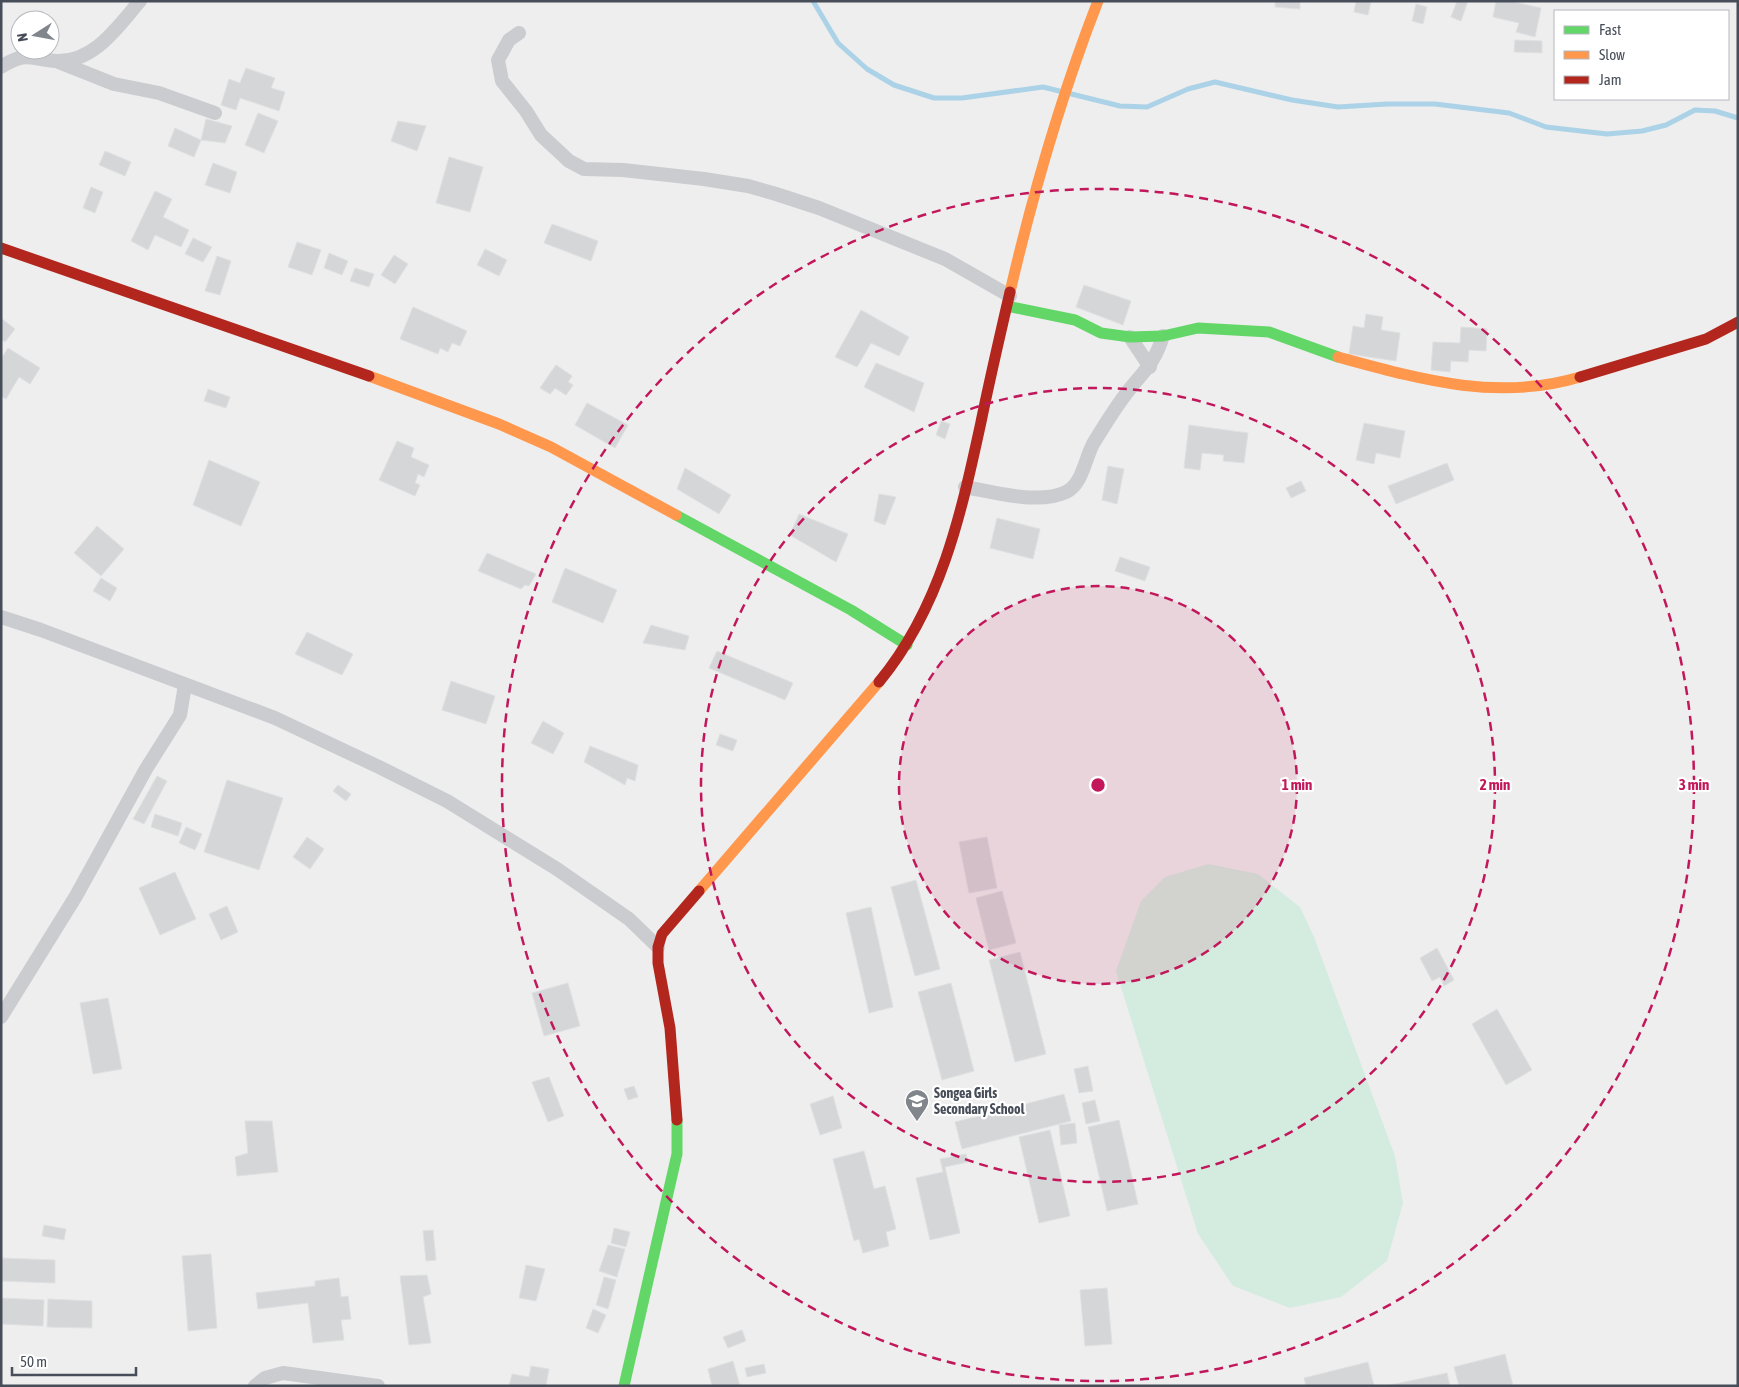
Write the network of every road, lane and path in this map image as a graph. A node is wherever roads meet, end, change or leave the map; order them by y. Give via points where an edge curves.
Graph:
1 (140, 1) edge
2 (1098, 1) edge
3 (519, 32) dead end
4 (56, 61) junction
5 (1, 67) edge
6 (215, 113) dead end
7 (1, 248) edge
8 (1008, 301) junction
9 (1738, 322) edge
10 (1162, 336) junction
11 (1130, 337) junction
12 (1150, 367) junction
13 (965, 487) junction
14 (1, 618) edge
15 (907, 645) junction
16 (185, 685) junction
17 (658, 947) junction
18 (1, 1017) edge
19 (255, 1386) edge
20 (378, 1386) edge
21 (624, 1386) edge

1 - 4 street via 93,50 71,60
2 - 8 street via 1074,57 1045,149
3 - 8 street via 509,40 498,60 502,81 541,135 569,161 584,169 704,179 776,194 945,259
4 - 5 street via 29,56
4 - 6 street via 114,84 159,94
7 - 15 street via 293,348 499,424 551,447 851,610
8 - 11 street via 1075,320 1101,333
8 - 13 street
9 - 10 street via 1698,341 1532,388 1477,387 1419,379 1337,357 1269,332 1198,328
10 - 11 street
10 - 12 street via 1158,354
11 - 12 street
12 - 13 street via 1128,390 1094,443 1074,488 1043,498
13 - 15 street via 950,544 928,605
14 - 16 street
15 - 17 street via 862,702 670,923
16 - 17 street via 275,718 446,801 573,880 629,919
16 - 18 street via 180,715 71,904
17 - 21 street via 674,1073 676,1154
19 - 20 street via 265,1378 283,1373

